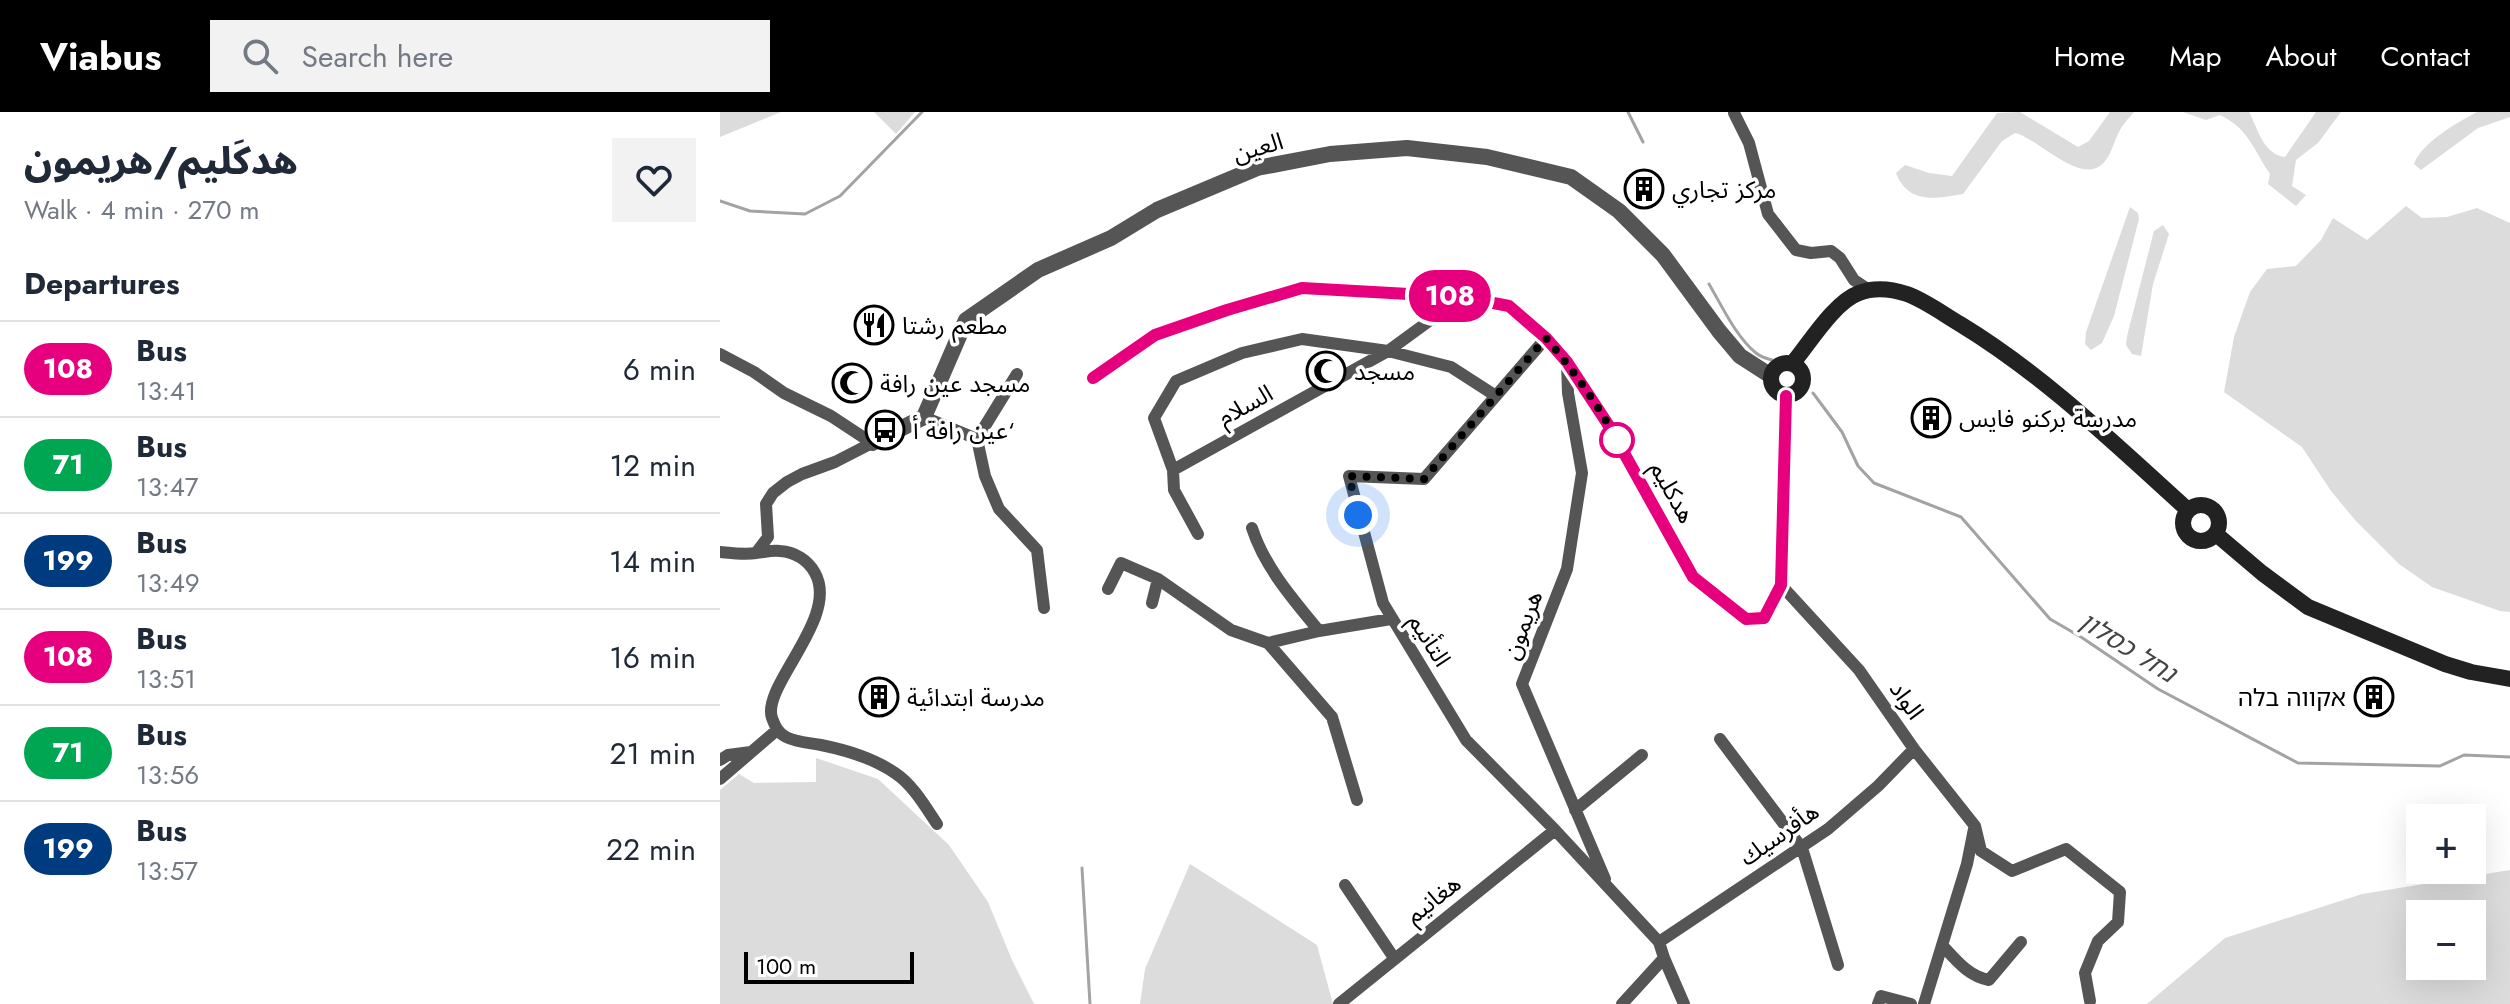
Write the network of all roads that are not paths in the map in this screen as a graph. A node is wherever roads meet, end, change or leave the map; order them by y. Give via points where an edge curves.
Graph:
1 (1734, 113) edge
2 (1869, 290) junction
3 (1462, 297) junction
4 (1546, 338) junction
5 (1388, 351) junction
6 (720, 354) edge
7 (1567, 362) junction
8 (1792, 364) junction
9 (1017, 374) dead end
10 (1771, 376) junction
11 (1093, 378) dead end
12 (1496, 396) junction
13 (1786, 396) junction
14 (924, 417) junction
15 (977, 439) junction
16 (872, 443) junction
17 (1173, 470) junction
18 (2188, 510) junction
19 (1252, 528) dead end
20 (1198, 534) dead end
21 (2216, 534) junction
22 (720, 552) edge
23 (756, 553) junction
24 (1158, 579) junction
25 (1781, 585) junction
26 (1108, 589) dead end
27 (1152, 603) dead end
28 (1044, 608) dead end
29 (1391, 619) junction
30 (1319, 631) junction
31 (1268, 643) junction
32 (2510, 679) edge
33 (777, 730) junction
34 (1720, 739) dead end
35 (1914, 749) junction
36 (751, 752) junction
37 (1642, 755) dead end
38 (720, 760) edge
39 (720, 779) edge
40 (1357, 800) dead end
41 (1575, 810) junction
42 (937, 824) dead end
43 (1975, 826) junction
44 (1555, 830) junction
45 (1802, 848) junction
46 (1345, 885) dead end
47 (1609, 890) junction
48 (1659, 942) junction
49 (2021, 942) dead end
50 (1942, 945) junction
51 (1394, 958) junction
52 (1664, 958) junction
53 (1838, 965) dead end
54 (2090, 1001) dead end
55 (1339, 1004) edge
56 (1622, 1004) edge
57 (1684, 1004) edge
58 (1878, 1004) edge
59 (1911, 1004) edge
60 (1924, 1004) edge

1 - 2 street via 1749,143 1768,214 1796,250 1831,251
2 - 8 main road via 1838,308
2 - 18 main road via 1921,300 2001,351
3 - 4 street, هدكليم via 1509,306
3 - 5 street, السلام
3 - 11 street, هدكليم via 1302,288 1155,335
4 - 7 street, هدكليم
4 - 12 street, التأنيم
5 - 12 street via 1451,367
5 - 17 street, السلام
5 - 17 street via 1302,339 1255,348 1176,381 1154,418
6 - 16 street
7 - 25 street, هدكليم via 1693,577 1746,619 1764,618
7 - 41 street, هريمون via 1582,473 1567,569 1522,684
8 - 10 main road via 1779,365
8 - 13 main road via 1801,372 1802,383
9 - 15 street
10 - 13 main road via 1776,391
10 - 14 street, العين via 1740,356 1663,255 1619,211 1571,177 1487,157 1407,148 1330,154 1257,168 1157,210 1111,238 1038,270 966,320
12 - 29 street, التأنيم via 1424,479 1349,476
13 - 25 street, هدكليم
14 - 15 street
14 - 16 street
15 - 28 street via 999,509 1037,550
16 - 23 street via 773,493 766,504 768,537
17 - 20 street via 1174,490
18 - 21 main road via 2203,505 2214,510 2219,521
18 - 21 main road via 2183,526 2190,538 2202,542
19 - 30 street via 1272,570
21 - 32 main road via 2308,607 2445,664
22 - 23 street
23 - 33 street via 792,554 809,563 820,582 809,632 770,714
24 - 26 street via 1121,563
24 - 27 street
24 - 31 street via 1231,630
25 - 35 street, الواد via 1859,670
29 - 30 street
29 - 44 street, التأنيم via 1466,740
30 - 31 street
31 - 40 street via 1332,717
33 - 36 street
33 - 42 street via 790,739 877,762 897,774
34 - 45 street
35 - 43 street, الواد
35 - 45 street, هأفرسيك
36 - 38 street
36 - 39 street
37 - 41 street
41 - 47 street, هريمون
43 - 50 street
43 - 54 street, الواد via 1981,851 2012,871 2066,849 2120,892 2118,922 2098,941 2085,973
44 - 47 street, التأنيم
44 - 51 street, هغانيم
45 - 48 street, هأفرسيك
45 - 53 street
46 - 51 street
47 - 48 street, التأنيم
48 - 52 street, التأنيم
49 - 50 street via 1989,980 1961,966
50 - 60 street
51 - 55 street, هغانيم
52 - 56 street
52 - 57 street, التأنيم
58 - 59 street via 1881,996

